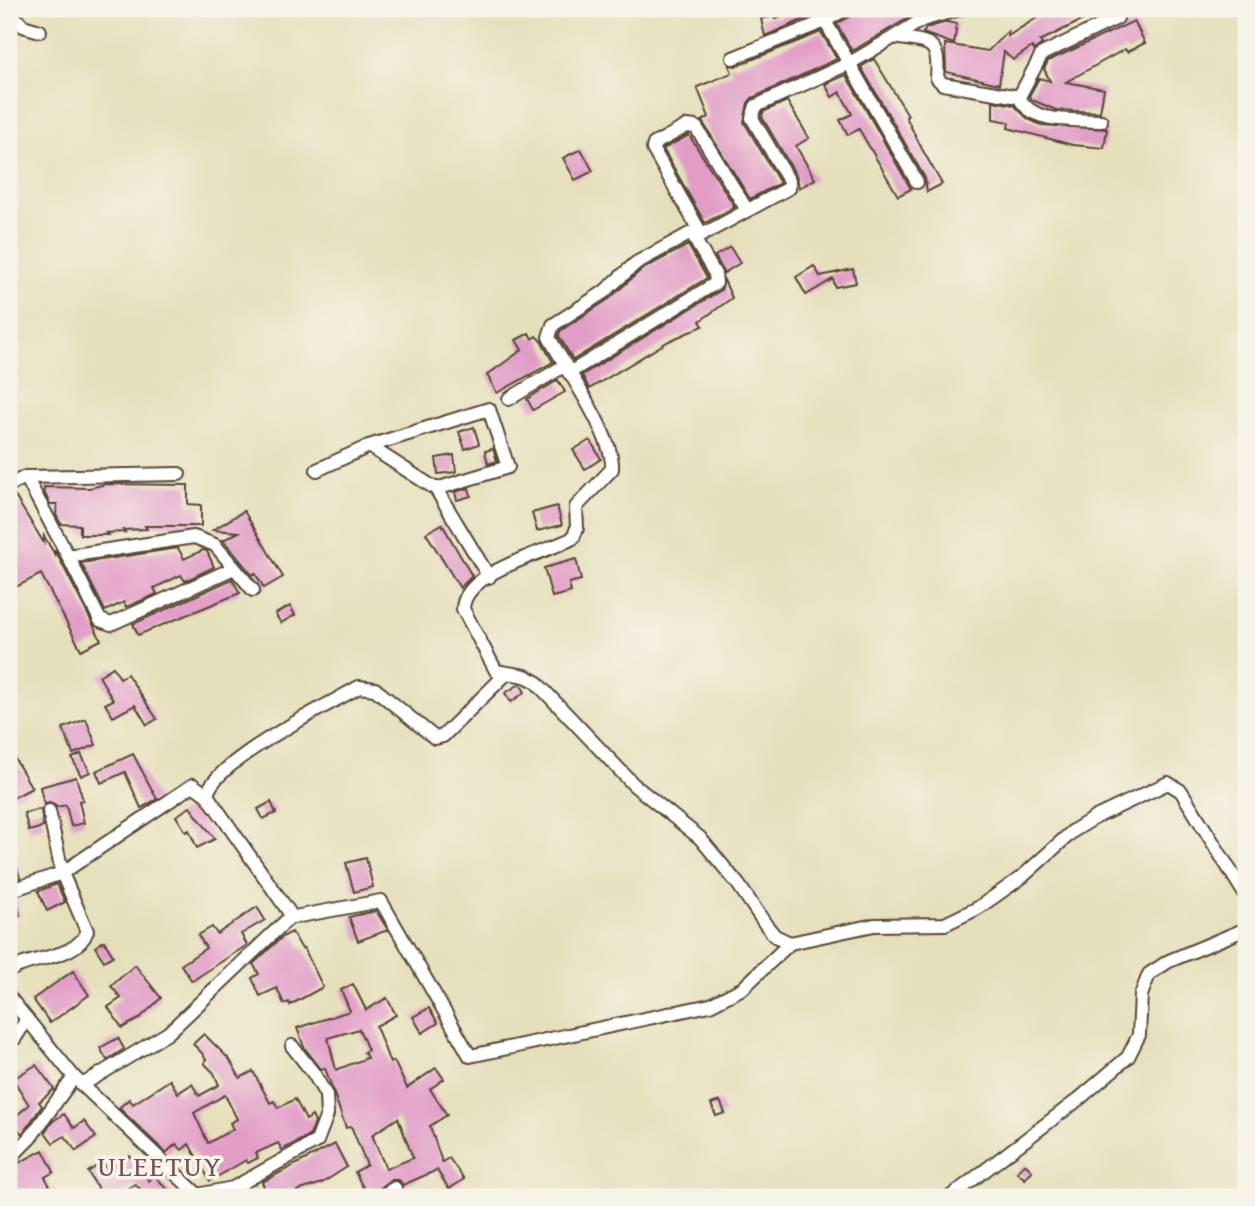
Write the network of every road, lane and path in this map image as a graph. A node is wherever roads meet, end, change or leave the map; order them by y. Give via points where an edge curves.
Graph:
1 (960, 9) edge
2 (842, 10) edge
3 (9, 11) edge
4 (1117, 18) dead end
5 (825, 21) junction
6 (40, 31) dead end
7 (894, 37) junction
8 (733, 58) dead end
9 (850, 63) junction
10 (1020, 97) junction
11 (1101, 121) dead end
12 (917, 182) dead end
13 (747, 211) junction
14 (697, 234) junction
15 (566, 369) junction
16 (509, 399) dead end
17 (369, 446) junction
18 (317, 470) dead end
19 (179, 474) dead end
20 (26, 477) junction
21 (9, 485) edge
22 (436, 489) junction
23 (68, 556) junction
24 (234, 568) junction
25 (489, 576) junction
26 (253, 590) dead end
27 (505, 675) junction
28 (207, 795) junction
29 (49, 811) dead end
30 (62, 873) junction
31 (9, 891) edge
32 (1246, 895) edge
33 (289, 918) junction
34 (1246, 929) edge
35 (775, 936) junction
36 (790, 943) junction
37 (774, 957) junction
38 (9, 971) edge
39 (9, 997) edge
40 (27, 1019) junction
41 (9, 1041) edge
42 (292, 1046) dead end
43 (78, 1081) junction
44 (9, 1159) edge
45 (395, 1188) dead end
46 (199, 1196) edge
47 (954, 1196) edge
48 (380, 1197) edge

1 - 7 street via 922,20
2 - 5 street
3 - 6 street via 23,26
4 - 10 street via 1042,54
5 - 8 street
5 - 9 street
7 - 9 street
7 - 10 street via 934,48 939,55 937,78 943,84
9 - 12 street
9 - 13 street via 754,109 752,118 789,185 784,193
10 - 11 street via 1035,115
13 - 14 street
13 - 14 street via 696,127 687,126 654,144 653,149
14 - 15 street via 636,263 604,292 553,325 549,337
14 - 15 street via 716,283
15 - 16 street
15 - 25 street via 591,410 612,469 576,507 573,538
17 - 18 street
17 - 22 street
17 - 22 street via 489,409 508,467
19 - 20 street
20 - 21 street
20 - 23 street
22 - 25 street
23 - 24 street via 194,537 215,545
23 - 24 street via 100,620 110,624
24 - 26 street
25 - 27 street via 467,596 463,609 496,671
27 - 28 street via 443,736 435,738 375,689 359,687 238,758
27 - 35 street via 534,681 634,785 700,838
28 - 30 street via 198,787 187,787
28 - 33 street
29 - 30 street
30 - 31 street
30 - 38 street via 84,923 85,937 52,957 24,962
32 - 36 street via 1181,791 1168,783 1073,831 1022,877 978,908 945,924 874,925
33 - 37 street via 382,901 470,1056 710,1004 743,988
33 - 43 street via 168,1033
34 - 47 street via 1149,974 1141,995 1139,1035 1128,1057
35 - 36 street
35 - 37 street
36 - 37 street
39 - 40 street
40 - 41 street
40 - 43 street
42 - 46 street via 326,1096 327,1115 317,1141 233,1188
43 - 44 street
43 - 46 street
45 - 48 street

